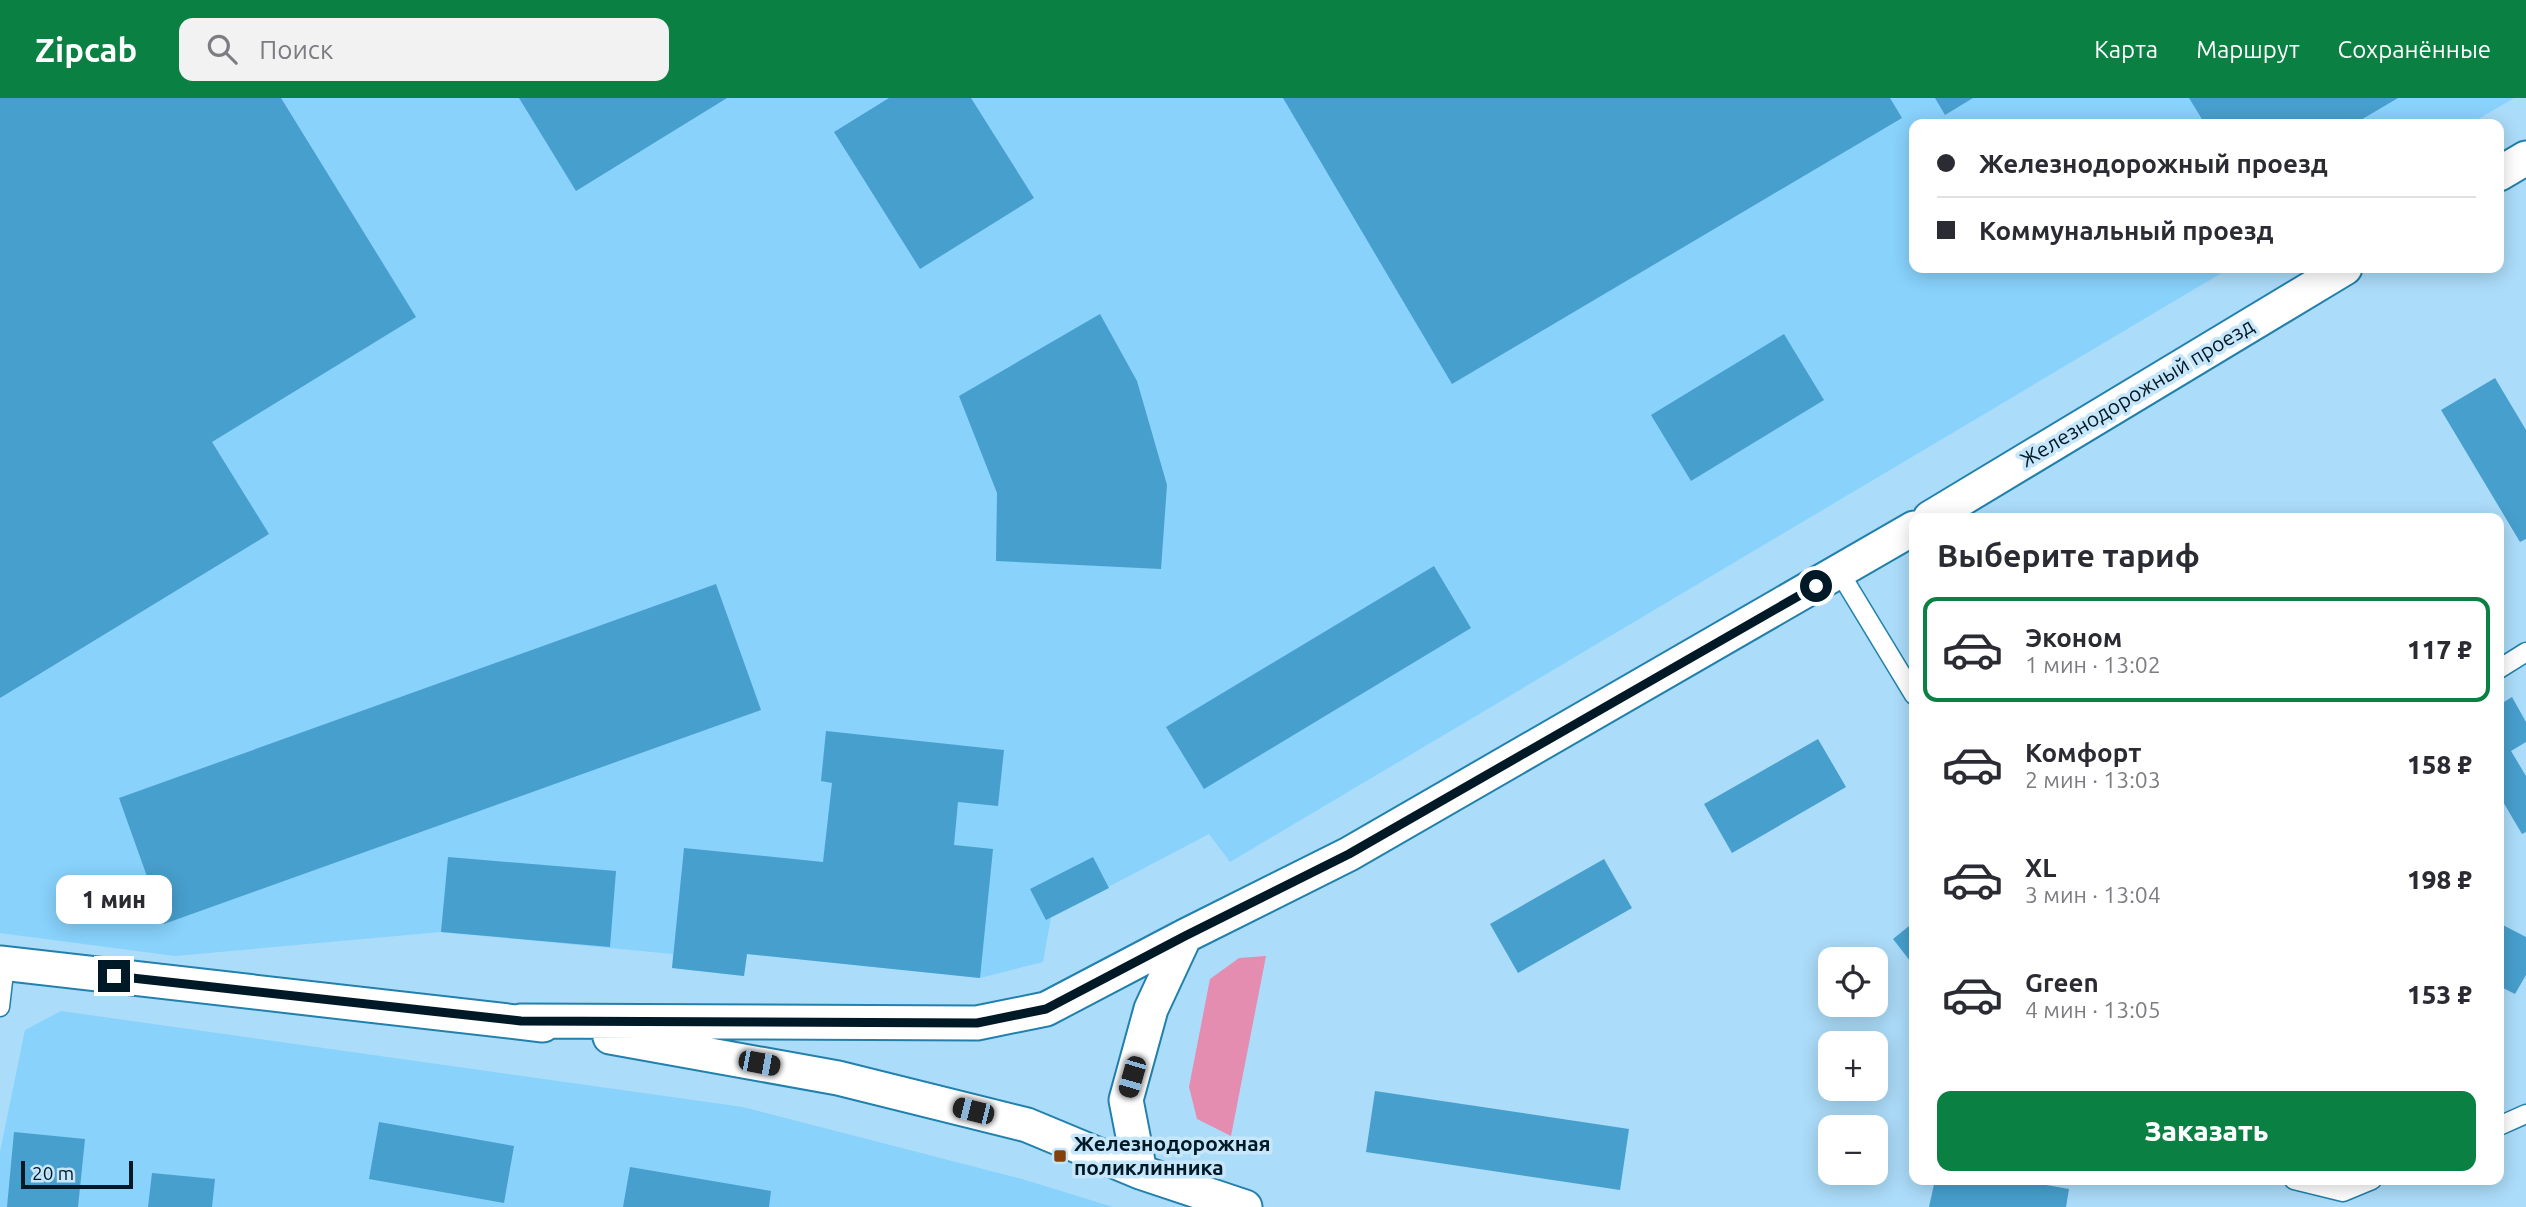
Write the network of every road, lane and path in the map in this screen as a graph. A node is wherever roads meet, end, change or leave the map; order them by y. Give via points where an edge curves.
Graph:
1 (2526, 158) edge
2 (2504, 171) edge
3 (2336, 273) edge
4 (1938, 513) edge
5 (1909, 530) edge
6 (1840, 573) junction
7 (2526, 652) edge
8 (2504, 666) edge
9 (1909, 687) edge
10 (1185, 936) junction
11 (3, 963) edge
12 (0, 1007) edge
13 (521, 1021) junction
14 (2526, 1114) edge
15 (2504, 1124) edge
16 (1140, 1172) junction
17 (2314, 1185) edge
18 (2360, 1185) edge
19 (1244, 1207) edge

1 - 2 street
3 - 4 street, Железнодорожный проезд
5 - 6 street
6 - 9 lane
6 - 10 street via 1349,854
7 - 8 lane
10 - 13 street via 1046,1009 977,1023
10 - 16 street via 1151,1009 1126,1100
11 - 12 lane
11 - 13 street
13 - 16 street via 838,1078 1027,1125
14 - 15 lane
16 - 19 street
17 - 18 lane via 2343,1192

